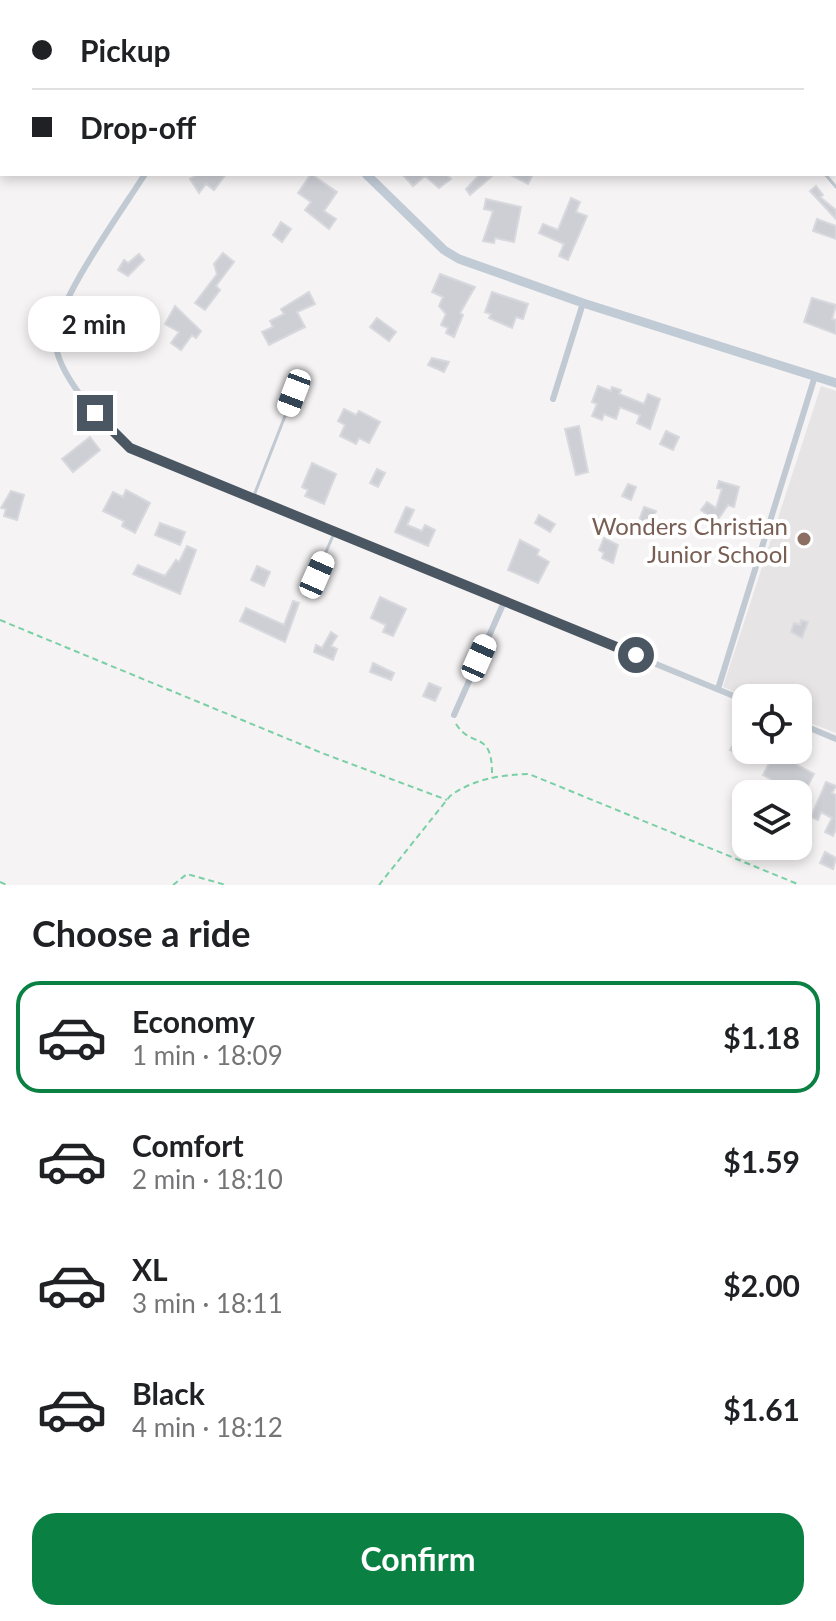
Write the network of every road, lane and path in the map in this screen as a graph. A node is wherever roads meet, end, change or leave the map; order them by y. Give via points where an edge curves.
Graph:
1 (144, 176) edge
2 (368, 176) edge
3 (583, 303) junction
4 (815, 376) junction
5 (836, 383) edge
6 (294, 393) dead end
7 (553, 399) dead end
8 (253, 498) junction
9 (335, 531) junction
10 (307, 596) dead end
11 (504, 602) junction
12 (0, 620) edge
13 (718, 689) junction
14 (732, 695) edge
15 (454, 715) joint
16 (812, 729) edge
17 (836, 739) edge
18 (492, 778) junction
19 (447, 800) junction
20 (0, 882) edge
21 (7, 885) edge
22 (173, 885) edge
23 (226, 885) edge
24 (379, 885) edge
25 (800, 885) edge

1 - 8 street via 58,324 61,364 95,413 130,448
2 - 3 street via 451,255
3 - 4 street
3 - 7 street
4 - 5 street
4 - 13 street
6 - 8 lane
8 - 9 street
9 - 10 lane
9 - 11 street
11 - 13 street
11 - 15 street
12 - 19 path
13 - 14 street
15 - 18 path via 457,728 487,745
16 - 17 street
18 - 19 path via 460,789
18 - 25 path via 542,778
19 - 24 path
20 - 21 path
22 - 23 path via 187,874

